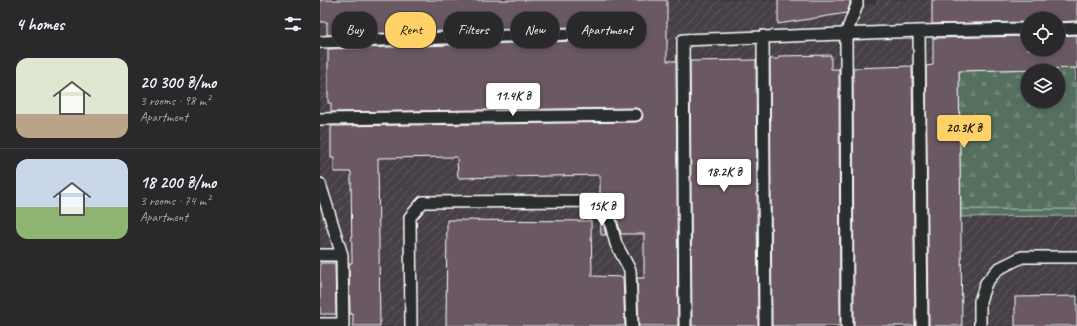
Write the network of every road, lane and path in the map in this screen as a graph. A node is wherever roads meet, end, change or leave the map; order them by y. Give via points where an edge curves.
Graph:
1 (857, 0) edge
2 (1077, 28) edge
3 (1021, 29) edge
4 (1065, 29) edge
5 (919, 31) junction
6 (567, 34) edge
7 (846, 34) junction
8 (763, 36) junction
9 (320, 42) edge
10 (636, 115) dead end
11 (320, 119) edge
12 (320, 184) edge
13 (320, 255) edge
14 (342, 255) junction
15 (1077, 257) edge
16 (320, 324) edge
17 (343, 325) edge
18 (410, 326) edge
19 (632, 326) edge
20 (685, 326) edge
21 (765, 326) edge
22 (847, 326) edge
23 (922, 326) edge
24 (980, 326) edge

1 - 7 lane
2 - 4 lane
3 - 5 lane
5 - 7 lane
5 - 23 lane
6 - 9 lane
7 - 8 lane
7 - 22 lane
8 - 20 lane via 683,40
8 - 21 lane
10 - 11 lane
12 - 14 lane
13 - 14 lane
14 - 17 lane
15 - 24 lane via 1022,258 998,269 986,283 980,301
16 - 17 lane
18 - 19 lane via 410,217 423,202 605,201 616,244 630,270

